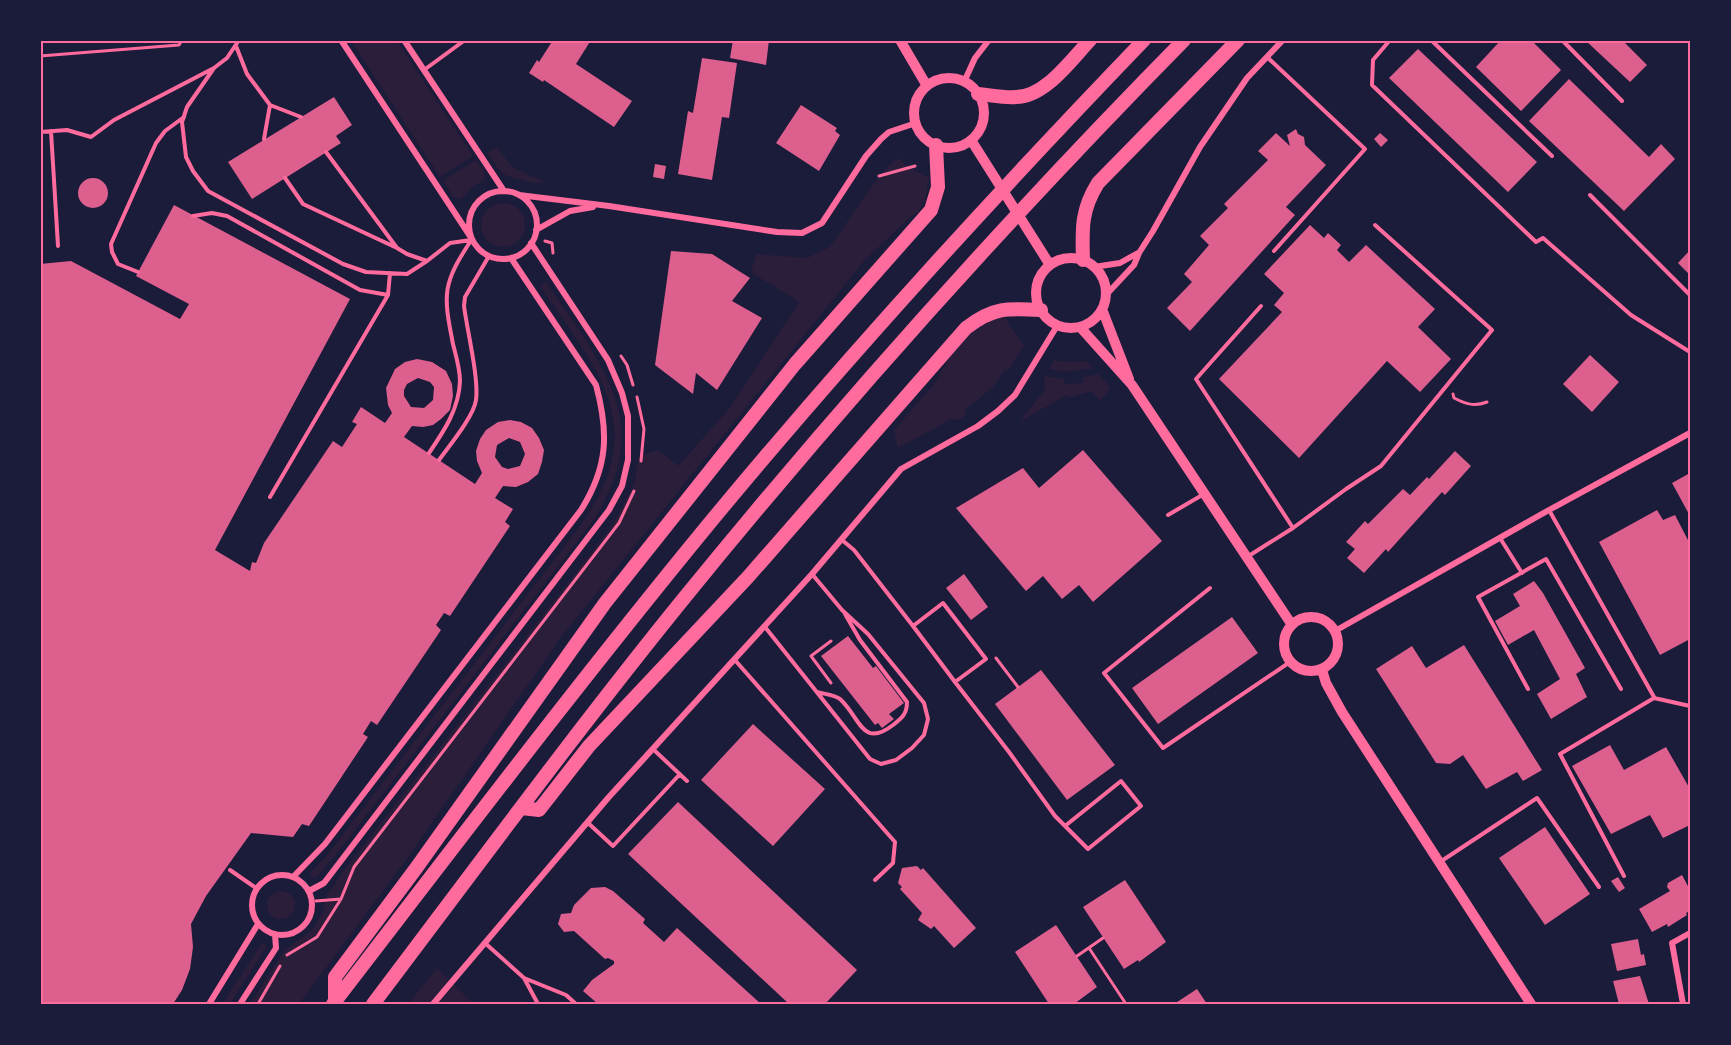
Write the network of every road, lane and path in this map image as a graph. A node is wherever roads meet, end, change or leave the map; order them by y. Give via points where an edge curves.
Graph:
1 (182, 40) edge
2 (239, 40) edge
3 (341, 40) edge
4 (404, 40) edge
5 (465, 40) edge
6 (900, 40) edge
7 (989, 40) edge
8 (1090, 40) edge
9 (1144, 40) edge
10 (1184, 40) edge
11 (1238, 40) edge
12 (1283, 40) edge
13 (1390, 40) edge
14 (1431, 40) edge
15 (1562, 40) edge
16 (236, 46) junction
17 (40, 56) edge
18 (1267, 57) junction
19 (214, 68) junction
20 (424, 70) junction
21 (964, 81) junction
22 (927, 86) junction
23 (978, 94) junction
24 (1622, 101) dead end
25 (270, 105) junction
26 (184, 117) junction
27 (301, 117) dead end
28 (916, 123) junction
29 (51, 131) junction
30 (40, 132) edge
31 (264, 140) dead end
32 (971, 140) junction
33 (936, 145) junction
34 (326, 152) dead end
35 (1552, 156) dead end
36 (915, 166) dead end
37 (879, 176) dead end
38 (285, 178) dead end
39 (504, 191) junction
40 (519, 195) junction
41 (1590, 195) dead end
42 (609, 206) junction
43 (193, 216) dead end
44 (1375, 225) dead end
45 (536, 230) junction
46 (472, 239) junction
47 (531, 243) junction
48 (58, 246) dead end
49 (397, 248) junction
50 (1274, 251) dead end
51 (1138, 253) junction
52 (489, 256) junction
53 (511, 258) junction
54 (428, 261) junction
55 (1088, 263) junction
56 (1050, 265) junction
57 (138, 272) dead end
58 (390, 273) junction
59 (388, 295) junction
60 (1106, 295) junction
61 (1690, 295) edge
62 (1261, 306) dead end
63 (1102, 309) junction
64 (1041, 310) junction
65 (1058, 326) junction
66 (1080, 327) junction
67 (1690, 352) edge
68 (1132, 385) junction
69 (1442, 391) junction
70 (1487, 402) dead end
71 (1690, 434) edge
72 (429, 453) dead end
73 (439, 460) dead end
74 (1204, 494) junction
75 (270, 497) dead end
76 (1549, 510) junction
77 (1168, 515) dead end
78 (1293, 528) junction
79 (1500, 537) junction
80 (841, 539) junction
81 (1247, 558) junction
82 (1522, 573) junction
83 (812, 574) junction
84 (1210, 588) dead end
85 (842, 610) junction
86 (1292, 625) junction
87 (764, 626) junction
88 (913, 626) junction
89 (1335, 631) junction
90 (831, 641) dead end
91 (734, 659) junction
92 (1290, 662) junction
93 (1322, 670) junction
94 (955, 682) junction
95 (836, 687) dead end
96 (1528, 689) dead end
97 (1621, 689) dead end
98 (817, 692) junction
99 (1654, 698) junction
100 (1690, 706) edge
101 (654, 750) junction
102 (680, 774) junction
103 (687, 781) dead end
104 (522, 808) junction
105 (587, 822) junction
106 (1065, 826) junction
107 (1439, 863) junction
108 (230, 870) dead end
109 (1624, 876) dead end
110 (293, 877) junction
111 (875, 880) dead end
112 (1599, 887) dead end
113 (256, 888) junction
114 (309, 891) junction
115 (341, 899) dead end
116 (312, 902) junction
117 (258, 924) junction
118 (1690, 933) edge
119 (275, 934) junction
120 (1104, 938) dead end
121 (485, 943) junction
122 (1089, 948) junction
123 (1077, 956) dead end
124 (524, 978) junction
125 (334, 1004) edge
126 (209, 1005) edge
127 (240, 1005) edge
128 (373, 1005) edge
129 (433, 1005) edge
130 (538, 1005) edge
131 (576, 1005) edge
132 (1126, 1005) edge
133 (1531, 1005) edge
134 (1683, 1005) edge

1 - 17 path via 180,45
2 - 16 lane
3 - 46 street
4 - 20 street
5 - 20 lane
6 - 22 street
7 - 21 street
8 - 23 highway via 1037,92 1017,97
9 - 125 highway via 946,250 724,506 540,735
10 - 104 highway via 984,250 800,459 684,598
11 - 55 highway via 1098,183 1085,207 1082,231
12 - 18 street
13 - 67 lane via 1373,60 1372,85 1536,242 1543,238 1631,315
14 - 35 lane
15 - 24 lane
16 - 19 lane
16 - 25 lane via 247,74
18 - 50 lane via 1365,149
18 - 51 street via 1247,78 1200,147
19 - 26 lane
19 - 29 lane via 114,120 91,137 67,130
20 - 39 street
21 - 22 street via 945,78
21 - 23 street
22 - 28 street via 918,96
23 - 32 street via 984,107 982,122
25 - 27 lane
25 - 31 lane
26 - 57 lane via 156,143 111,244 118,264
26 - 58 lane via 186,157 208,191 343,264 366,272
28 - 33 street via 923,136
28 - 42 street via 889,132 881,139 822,223 802,233
29 - 30 lane
29 - 48 lane
32 - 33 street via 954,147
32 - 56 street
33 - 125 highway via 938,187 931,210 795,364 605,603 335,977
34 - 49 lane
36 - 37 path
38 - 49 lane via 303,204
39 - 40 street
39 - 46 street via 485,196 474,206 469,221
40 - 42 street
40 - 45 street via 533,210
41 - 61 lane
42 - 45 street via 582,207
43 - 59 lane via 227,216 360,290
44 - 69 lane via 1492,330
45 - 47 street
46 - 52 street
46 - 54 lane via 450,243
46 - 72 lane via 450,277 446,292 460,381 457,401
47 - 53 street
47 - 114 street via 608,360 622,393 629,438 622,486 609,510 324,883
49 - 54 lane
51 - 55 street via 1120,263
51 - 60 street via 1130,270
52 - 53 street
52 - 73 lane via 465,297 464,306 476,401
53 - 110 street via 596,385 605,433 594,490 325,844
54 - 58 lane via 407,274
55 - 56 street via 1066,259
55 - 60 street via 1103,280
56 - 64 street via 1036,290
58 - 59 lane
59 - 75 lane
60 - 63 street
62 - 78 lane via 1196,379
63 - 66 street via 1093,321
63 - 68 street
64 - 65 street
64 - 104 highway via 995,311 966,328 748,577 589,746 539,810
65 - 66 street
65 - 80 street via 1015,395 978,426 901,469
66 - 68 street
68 - 74 street
69 - 70 path via 1454,394 1465,404 1477,406
69 - 78 lane via 1381,466
71 - 76 street
74 - 77 lane
74 - 81 street
76 - 79 street
76 - 99 lane
78 - 81 lane
79 - 82 lane
79 - 89 street
80 - 83 street
80 - 88 lane via 854,550
81 - 86 street
82 - 96 lane via 1478,597
82 - 97 lane via 1546,559
83 - 85 lane
83 - 87 street
84 - 92 lane via 1104,673 1162,748
85 - 98 lane via 907,702 907,710 882,734 872,734 838,697
85 - 98 lane via 868,634 924,703 928,719 924,735 896,760 881,764 870,759
86 - 89 street via 1302,618 1315,617
86 - 92 street via 1284,646
87 - 91 street
87 - 98 lane
88 - 94 lane
88 - 94 lane via 943,603 986,659
89 - 93 street via 1337,653
90 - 95 path via 811,656
91 - 101 street
91 - 111 lane via 895,842 893,863
92 - 93 street via 1304,671
93 - 107 street via 1342,712
94 - 106 lane
99 - 100 lane
99 - 109 lane via 1560,754
101 - 102 lane
101 - 105 street
102 - 103 lane
102 - 105 lane via 613,846
104 - 128 highway
105 - 121 street
106 - 106 lane via 1088,849 1141,806 1121,781
107 - 112 lane via 1537,798
107 - 133 street
108 - 113 lane
110 - 113 street via 278,875
110 - 114 street
113 - 117 street via 252,908
114 - 116 street
115 - 116 path
116 - 119 street via 302,928 294,933
117 - 119 street
117 - 126 street
118 - 134 street via 1672,943
119 - 127 street via 276,948
120 - 122 path
121 - 124 lane
121 - 129 street
122 - 123 path
122 - 132 path
124 - 130 lane
124 - 131 lane via 566,995

